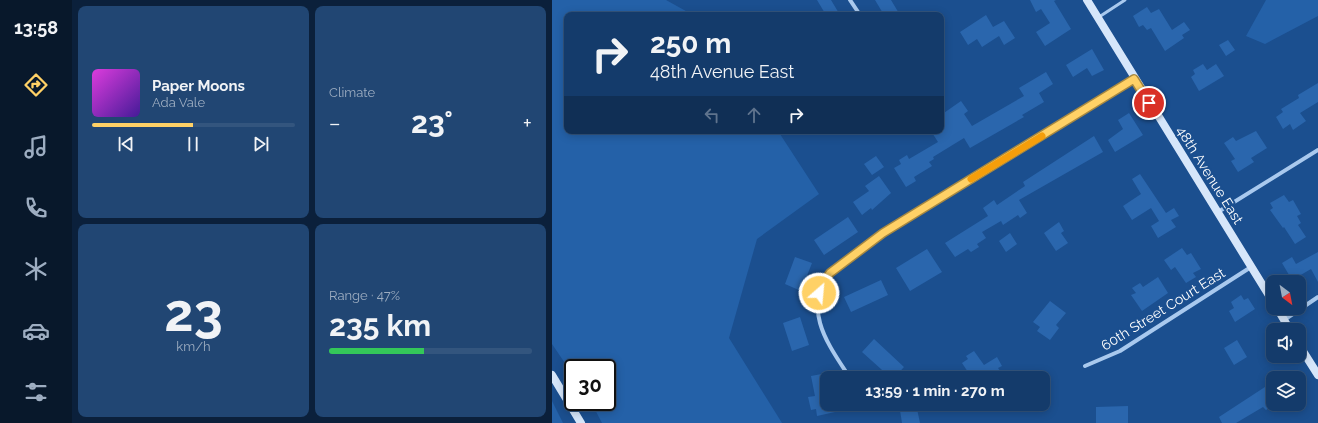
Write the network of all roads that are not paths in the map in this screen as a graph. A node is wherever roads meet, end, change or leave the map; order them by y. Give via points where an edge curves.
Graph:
1 (850, 0) edge
2 (1087, 0) edge
3 (1125, 0) edge
4 (858, 12) edge
5 (1097, 18) junction
6 (1134, 79) junction
7 (1318, 150) edge
8 (1218, 212) junction
9 (1251, 266) junction
10 (1266, 291) edge
11 (1318, 297) edge
12 (1281, 315) edge
13 (1284, 320) junction
14 (1286, 323) edge
15 (1306, 356) edge
16 (1085, 366) dead end
17 (846, 371) edge
18 (552, 375) edge
19 (1318, 375) edge
20 (581, 423) edge

1 - 4 street
2 - 5 street, 48th Avenue East
3 - 5 lane
5 - 6 street, 48th Avenue East
6 - 8 street, 48th Avenue East
6 - 17 street via 883,233 835,269 820,288 817,308 823,331
7 - 8 street
8 - 9 street, 48th Avenue East
9 - 10 street, 48th Avenue East
9 - 16 street, 60th Street Court East via 1120,351
11 - 13 street
12 - 13 street
13 - 14 street
15 - 19 street
18 - 20 street

